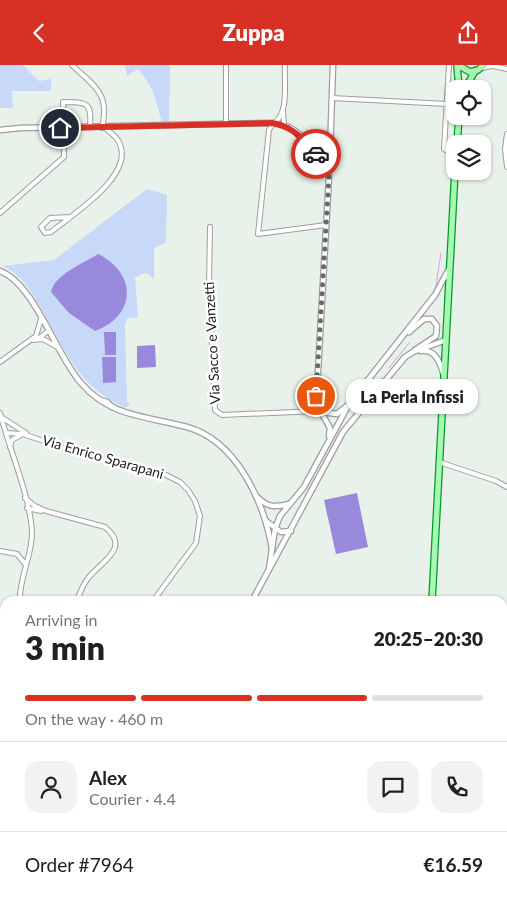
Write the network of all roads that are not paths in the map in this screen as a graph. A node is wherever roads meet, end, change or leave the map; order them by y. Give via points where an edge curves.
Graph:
1 (72, 65) edge
2 (226, 65) edge
3 (285, 65) edge
4 (333, 65) edge
5 (449, 65) edge
6 (458, 65) edge
7 (507, 66) edge
8 (480, 68) edge
9 (448, 80) edge
10 (459, 80) edge
11 (471, 80) edge
12 (332, 97) junction
13 (446, 104) edge
14 (283, 109) junction
15 (446, 119) edge
16 (272, 123) junction
17 (226, 125) junction
18 (284, 125) junction
19 (64, 128) junction
20 (90, 128) junction
21 (104, 128) junction
22 (0, 130) edge
23 (507, 134) edge
24 (446, 150) edge
25 (324, 163) junction
26 (507, 167) edge
27 (454, 180) edge
28 (0, 213) edge
29 (70, 217) junction
30 (326, 225) junction
31 (210, 227) dead end
32 (449, 268) junction
33 (0, 271) edge
34 (42, 319) junction
35 (48, 331) junction
36 (404, 335) junction
37 (36, 338) junction
38 (446, 340) junction
39 (57, 347) junction
40 (413, 352) junction
41 (0, 362) edge
42 (444, 373) junction
43 (349, 403) junction
44 (320, 412) junction
45 (0, 415) edge
46 (19, 429) junction
47 (6, 433) junction
48 (23, 434) junction
49 (33, 436) junction
50 (327, 442) junction
51 (10, 447) junction
52 (439, 462) junction
53 (507, 487) edge
54 (252, 492) junction
55 (24, 498) junction
56 (290, 504) junction
57 (27, 508) junction
58 (36, 508) junction
59 (264, 518) junction
60 (30, 519) junction
61 (275, 529) junction
62 (291, 531) junction
63 (272, 549) junction
64 (0, 551) edge
65 (26, 565) junction
66 (269, 569) junction
67 (20, 596) edge
68 (79, 596) edge
69 (157, 596) edge
70 (255, 596) edge
71 (432, 596) edge

1 - 21 street via 104,99
2 - 17 street
3 - 14 street
4 - 12 street
5 - 9 street
6 - 8 main road via 467,71
6 - 10 main road
7 - 8 street
8 - 11 main road
12 - 13 street
12 - 25 street via 330,153
14 - 16 street
14 - 18 street
15 - 24 street
16 - 17 street
16 - 18 street
16 - 30 street via 258,233
17 - 21 street
18 - 25 street via 294,130
19 - 20 street
19 - 20 street via 63,102 79,102 90,108
19 - 22 street
19 - 28 street via 64,157
20 - 21 street
21 - 29 street via 120,143 120,166 110,183
23 - 26 street via 504,149
25 - 30 street via 329,176
27 - 32 main road
29 - 29 street via 50,219 42,224 42,230 51,232
30 - 44 street via 316,407
31 - 44 street, Via Sacco e Vanzetti via 209,287 215,410 222,415
32 - 36 street via 435,295
32 - 38 main road
33 - 34 street via 16,280
34 - 35 street
34 - 37 street
35 - 37 street
35 - 39 street
36 - 40 street via 424,319 432,319 437,326 436,336
36 - 43 street
37 - 39 street
37 - 41 street
38 - 40 street
38 - 42 main road
39 - 54 street via 78,380 100,400 132,415 187,427 210,437 237,463
40 - 42 street via 426,350 432,353
40 - 62 street via 391,373 343,432
42 - 52 main road
43 - 44 street, Via Sacco e Vanzetti via 337,414
43 - 50 street
44 - 50 street via 330,428
45 - 46 street, Via Enrico Sparapani
45 - 47 street
46 - 47 street via 8,429
46 - 49 street, Via Enrico Sparapani
47 - 48 street, Via Enrico Sparapani
47 - 51 street
48 - 49 street, Via Enrico Sparapani
48 - 51 street, Via Enrico Sparapani via 16,436
49 - 69 street, Via Enrico Sparapani via 82,454 162,473 188,490 200,516 196,543
50 - 56 street via 304,487
51 - 55 street
52 - 53 street
52 - 71 main road
54 - 56 street via 273,507
54 - 59 street
55 - 57 street
55 - 58 street
56 - 61 street
57 - 58 street
57 - 60 street
58 - 60 street
58 - 68 street via 105,527 114,538 112,554 91,575
59 - 61 street
59 - 63 street
60 - 65 street via 31,543
61 - 62 street
61 - 63 street
62 - 66 street
63 - 66 street
64 - 65 street via 17,554
65 - 67 street via 20,582
66 - 70 street

